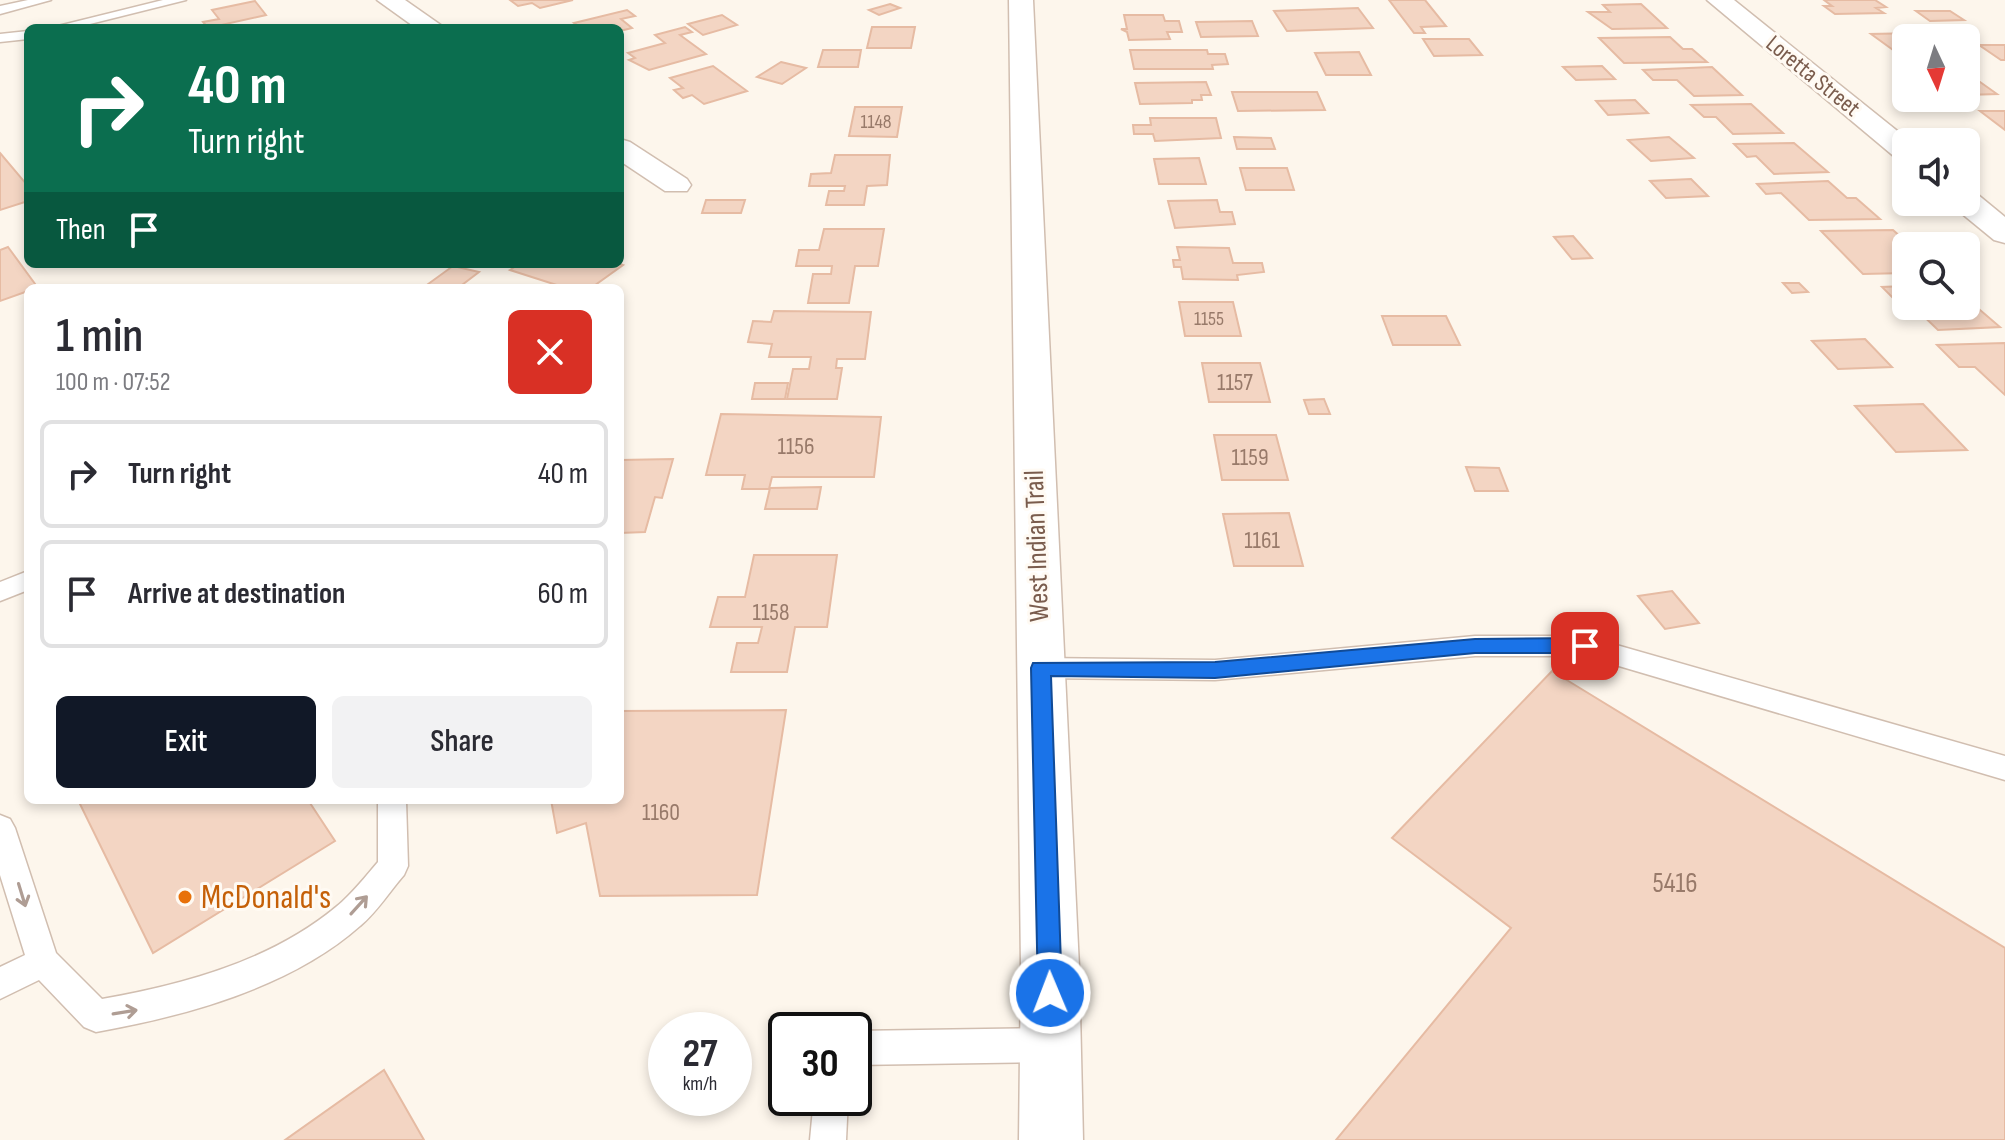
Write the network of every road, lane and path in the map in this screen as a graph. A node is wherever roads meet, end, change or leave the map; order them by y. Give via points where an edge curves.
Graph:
1 (45, 0) edge
2 (180, 0) edge
3 (389, 0) edge
4 (1021, 0) edge
5 (1719, 0) edge
6 (0, 10) edge
7 (75, 24) edge
8 (427, 24) edge
9 (24, 35) edge
10 (0, 38) edge
11 (1892, 141) edge
12 (624, 151) edge
13 (676, 185) dead end
14 (1980, 212) edge
15 (2005, 233) edge
16 (24, 582) edge
17 (0, 592) edge
18 (1040, 668) junction
19 (2005, 768) edge
20 (392, 804) edge
21 (0, 828) edge
22 (43, 962) junction
23 (0, 984) edge
24 (1050, 1045) junction
25 (872, 1048) edge
26 (830, 1116) edge
27 (828, 1140) edge
28 (1051, 1140) edge

1 - 6 lane
2 - 7 lane
3 - 8 street
4 - 18 street, West Indian Trail
5 - 11 street, Loretta Street
9 - 10 lane
12 - 13 street
14 - 15 street
16 - 17 lane
18 - 19 lane via 1215,670 1475,646 1585,646
18 - 24 street, West Indian Trail
22 -> 20 lane via 96,1016 137,1010 261,969 344,921 393,866
21 -> 22 lane
22 - 23 lane
24 - 25 lane
24 - 28 street, West Indian Trail
26 - 27 lane

